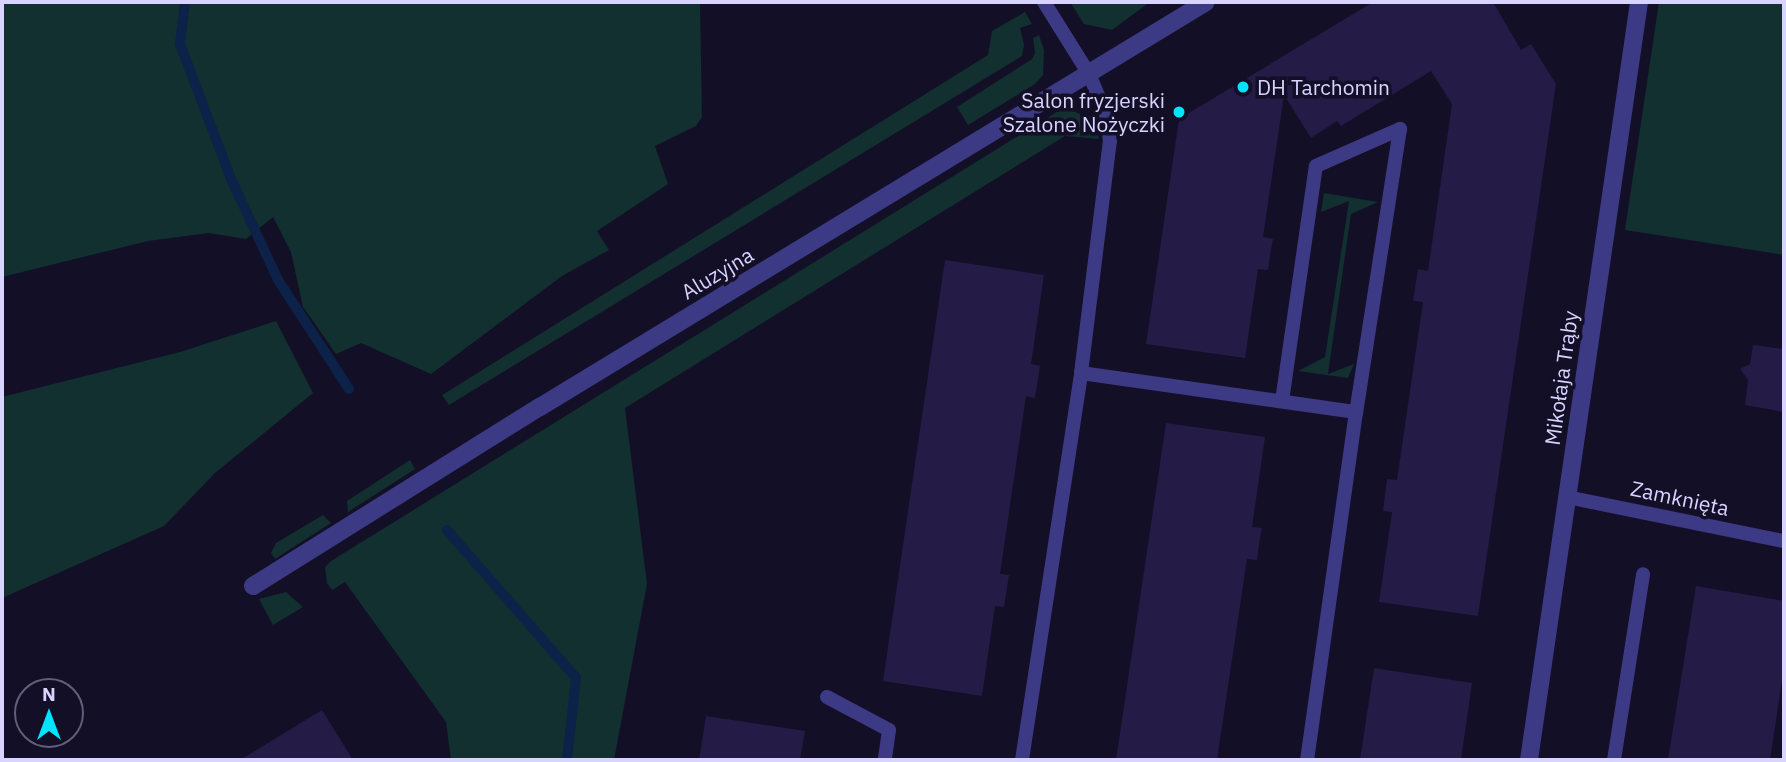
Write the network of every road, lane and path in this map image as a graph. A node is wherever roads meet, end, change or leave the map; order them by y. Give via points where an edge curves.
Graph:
1 (1044, 2) edge
2 (1206, 2) edge
3 (1639, 2) edge
4 (1088, 74) junction
5 (1081, 373) junction
6 (1282, 401) junction
7 (1356, 412) junction
8 (1567, 497) junction
9 (1784, 541) edge
10 (1643, 573) dead end
11 (253, 586) dead end
12 (827, 697) dead end
13 (885, 760) edge
14 (1022, 760) edge
15 (1307, 760) edge
16 (1530, 760) edge
17 (1614, 760) edge

1 - 4 lane
2 - 4 street, Aluzyjna
3 - 8 street, Mikołaja Trąby
4 - 5 lane via 1106,114 1110,141
4 - 11 street, Aluzyjna
5 - 6 lane
5 - 14 lane
6 - 7 lane
6 - 7 lane via 1317,166 1400,129
7 - 15 lane
8 - 9 lane, Zamknięta
8 - 16 street, Mikołaja Trąby
10 - 17 lane
12 - 13 lane via 889,730

